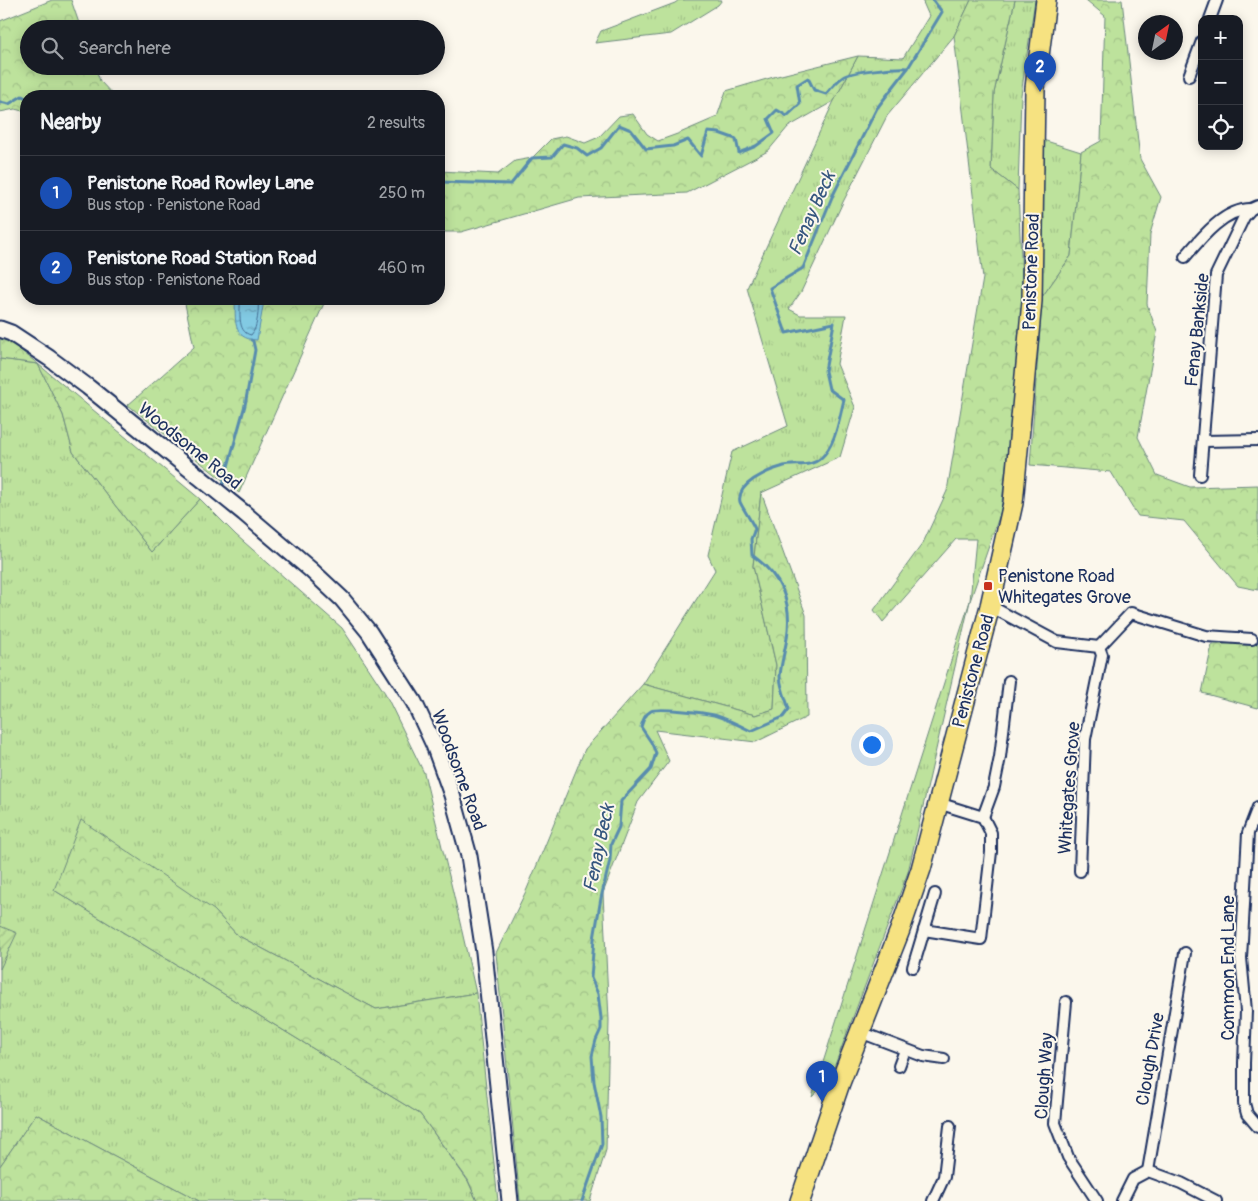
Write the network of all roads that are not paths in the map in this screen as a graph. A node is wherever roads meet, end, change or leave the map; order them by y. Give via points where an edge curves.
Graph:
1 (1046, 0) edge
2 (1217, 0) edge
3 (1211, 15) edge
4 (1198, 52) edge
5 (1189, 76) dead end
6 (1255, 207) edge
7 (1185, 257) dead end
8 (0, 329) edge
9 (1258, 440) edge
10 (1203, 441) junction
11 (1200, 475) dead end
12 (990, 606) junction
13 (1252, 639) dead end
14 (1099, 647) junction
15 (1009, 681) dead end
16 (938, 803) junction
17 (1258, 807) edge
18 (983, 817) junction
19 (1080, 871) dead end
20 (935, 894) dead end
21 (924, 930) junction
22 (1185, 953) dead end
23 (913, 967) dead end
24 (1066, 1002) dead end
25 (860, 1032) junction
26 (905, 1050) junction
27 (944, 1059) dead end
28 (899, 1066) dead end
29 (950, 1126) dead end
30 (1258, 1128) edge
31 (1148, 1171) junction
32 (510, 1201) edge
33 (800, 1201) edge
34 (933, 1201) edge
35 (1097, 1201) edge
36 (1122, 1201) edge
37 (1216, 1201) edge

1 - 12 highway, Penistone Road via 1035,88 1032,301 1013,503
2 - 3 street
4 - 5 street
6 - 7 street via 1230,214 1198,241
6 - 10 street, Fenay Bankside via 1239,228 1216,275
8 - 32 street, Woodsome Road via 49,358 88,387 311,570 342,599 369,632 414,702 452,795 469,856 484,952
9 - 10 street
10 - 11 street, Fenay Bankside
12 - 14 street via 1057,642
12 - 16 highway, Penistone Road
13 - 14 street via 1206,636 1131,613
14 - 19 street, Whitegates Grove via 1102,654 1085,739
15 - 18 street via 1000,757
16 - 18 street
16 - 25 highway, Penistone Road via 903,922
17 - 30 street, Common End Lane via 1248,833 1241,958 1246,1010 1244,1104
18 - 21 street via 991,834 992,852 981,939
20 - 21 street
21 - 23 street
22 - 31 street, Clough Drive
24 - 35 street, Clough Way via 1055,1123 1068,1157
25 - 26 street
25 - 33 highway, Penistone Road
26 - 27 street
26 - 28 street
29 - 34 street via 944,1177
31 - 36 street via 1133,1179
31 - 37 street

